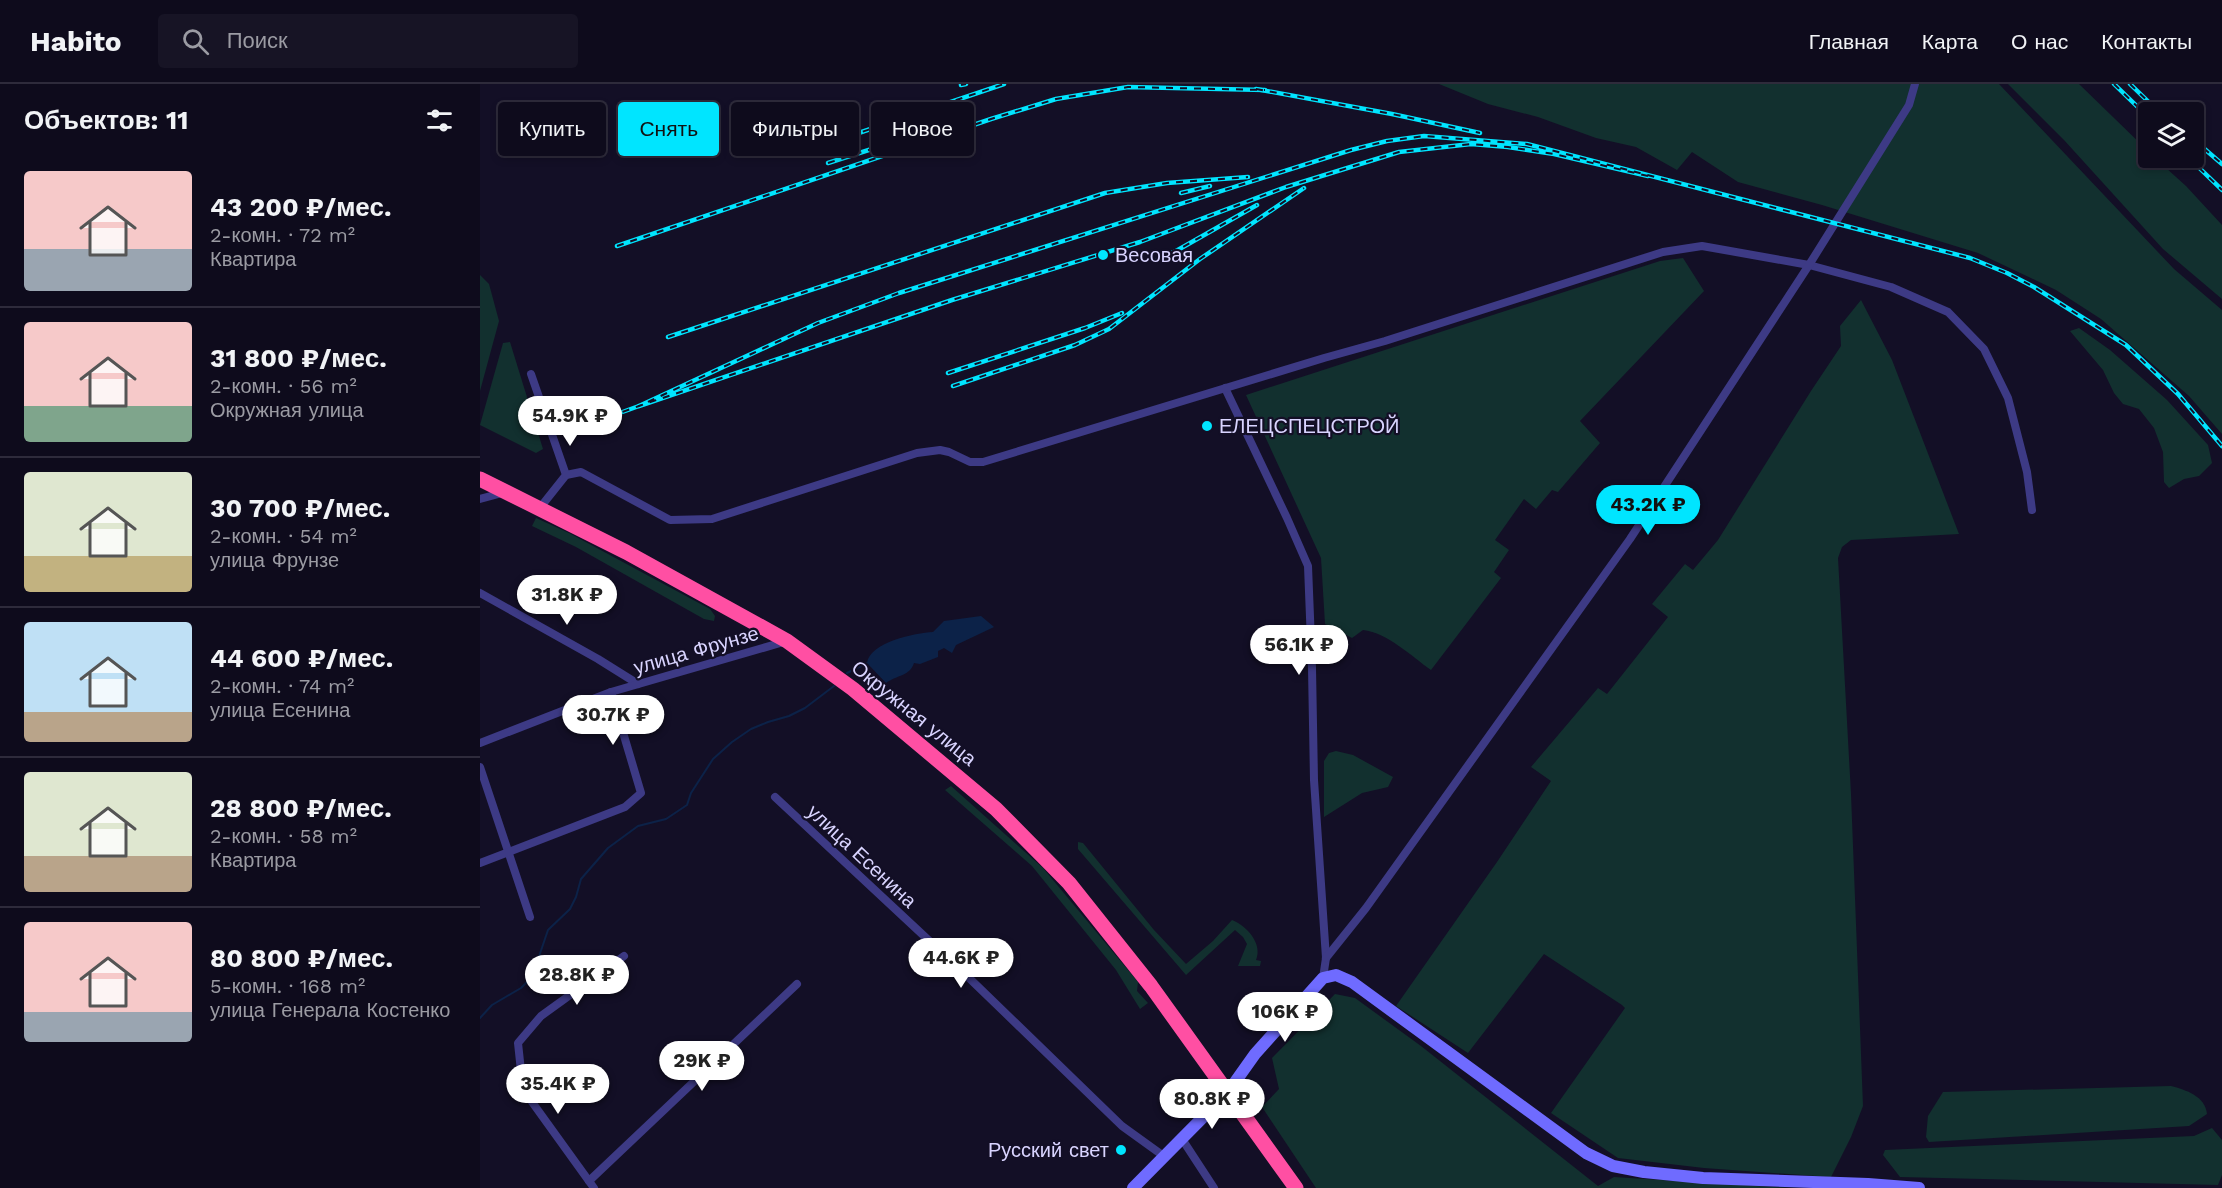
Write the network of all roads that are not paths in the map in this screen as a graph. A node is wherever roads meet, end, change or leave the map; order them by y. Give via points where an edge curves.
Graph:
1 (1915, 84) edge
2 (1809, 266) junction
3 (531, 374) dead end
4 (1225, 388) junction
5 (566, 475) junction
6 (480, 479) edge
7 (506, 492) junction
8 (480, 499) edge
9 (539, 509) junction
10 (2032, 510) dead end
11 (480, 593) edge
12 (787, 641) junction
13 (638, 684) junction
14 (611, 692) junction
15 (480, 743) edge
16 (480, 767) edge
17 (775, 797) dead end
18 (508, 853) junction
19 (480, 863) edge
20 (530, 917) dead end
21 (624, 956) dead end
22 (1326, 958) junction
23 (1323, 978) junction
24 (797, 984) dead end
25 (1228, 1092) junction
26 (1182, 1139) junction
27 (1165, 1157) junction
28 (591, 1185) edge
29 (1133, 1188) edge
30 (1214, 1188) edge
31 (1296, 1188) edge
32 (1920, 1188) edge

1 - 2 street via 1909,105
2 - 4 street via 1702,246 1663,252
2 - 10 street via 1892,287 1948,312 1984,349 2008,398 2027,472
2 - 22 street via 1630,539 1366,908
3 - 5 street
4 - 5 street via 984,462 970,462 940,450 917,453 712,519 670,520 581,472
4 - 22 street via 1308,566 1314,780
5 - 9 street
6 - 7 highway, Окружная улица
7 - 8 street
7 - 9 highway, Окружная улица
9 - 12 highway, Окружная улица
11 - 13 street
12 - 13 street, улица Фрунзе
12 - 25 highway, Окружная улица via 862,696 1028,840 1069,883 1144,976
13 - 14 street, улица Фрунзе
14 - 15 street, улица Фрунзе
14 - 18 street via 641,793 625,807
16 - 18 street
17 - 27 street, улица Есенина via 1122,1126
18 - 19 street
18 - 20 street
21 - 28 street via 541,1016 518,1043 521,1071 532,1102
22 - 23 street
23 - 25 street via 1255,1054
23 - 32 street via 1336,975 1352,982 1586,1153 1612,1166 1703,1178
24 - 28 street
25 - 26 street
25 - 31 highway, Окружная улица
26 - 27 street
26 - 30 street
27 - 29 street

